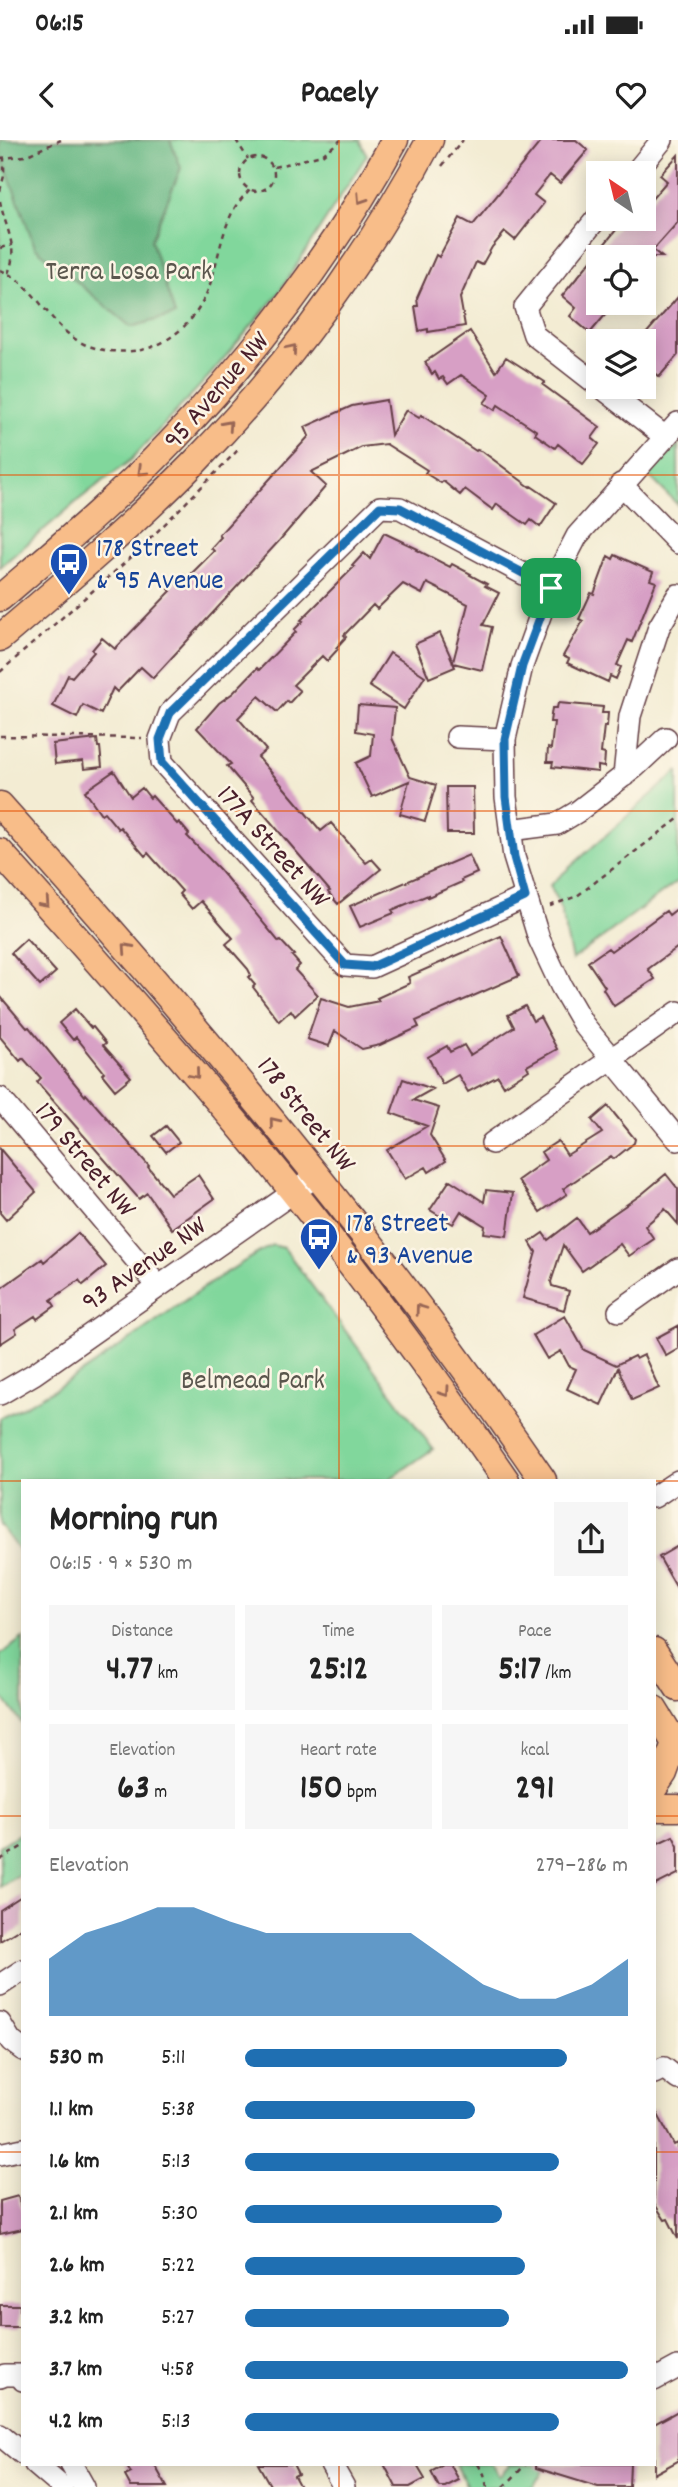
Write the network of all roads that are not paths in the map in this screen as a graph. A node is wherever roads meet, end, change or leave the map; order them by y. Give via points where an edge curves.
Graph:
1 (395, 140) edge
2 (662, 140) edge
3 (427, 141) edge
4 (645, 161) edge
5 (587, 231) edge
6 (586, 375) edge
7 (621, 399) edge
8 (671, 429) edge
9 (621, 484) junction
10 (678, 542) edge
11 (551, 588) junction
12 (2, 595) edge
13 (678, 595) edge
14 (0, 639) edge
15 (457, 737) dead end
16 (666, 738) dead end
17 (505, 739) junction
18 (624, 776) junction
19 (0, 806) edge
20 (510, 830) junction
21 (0, 852) edge
22 (528, 905) junction
23 (678, 1012) edge
24 (611, 1058) junction
25 (0, 1098) edge
26 (678, 1140) edge
27 (492, 1143) dead end
28 (318, 1175) junction
29 (293, 1192) junction
30 (678, 1269) edge
31 (158, 1286) junction
32 (619, 1311) dead end
33 (0, 1394) edge
34 (505, 1479) edge
35 (542, 1479) edge
36 (678, 1481) edge
37 (656, 1496) edge
38 (656, 1654) edge
39 (678, 1688) edge
40 (656, 1712) edge
41 (676, 1745) edge
42 (656, 1785) edge
43 (656, 1808) edge
44 (678, 1808) edge
45 (21, 1971) edge
46 (0, 1985) edge
47 (0, 2023) edge
48 (21, 2048) edge
49 (21, 2149) edge
50 (0, 2154) edge
51 (678, 2367) edge
52 (0, 2377) edge
53 (21, 2377) edge
54 (656, 2380) edge
55 (0, 2435) edge
56 (21, 2452) edge
57 (37, 2466) edge
58 (72, 2466) edge
59 (332, 2466) edge
60 (62, 2487) edge
61 (84, 2487) edge
62 (344, 2487) edge

1 -> 12 main road, 95 Avenue NW via 319,264 230,376 170,444
2 - 4 street
14 -> 3 main road, 95 Avenue NW via 124,532 249,401 352,268 410,177
5 - 6 street via 525,307 534,335
7 - 8 street
8 - 9 street
9 - 10 street
9 - 11 street via 577,536
11 - 17 street via 522,666
11 - 22 street, 177A Street NW via 400,508 380,507 170,713 160,739 162,762 345,965 372,967
13 - 18 street via 659,627 630,716
15 - 17 street
16 - 18 street
17 - 20 street
18 - 20 street via 558,824
28 -> 19 main road, 178 Street NW via 154,978
20 - 22 street
21 -> 29 main road
22 - 24 street via 561,986 583,1024
23 - 24 street
24 - 26 street
24 - 27 street
25 - 31 street, 179 Street NW
28 - 29 street, 93 Avenue NW
35 -> 28 main road, 178 Street NW
29 - 31 street, 93 Avenue NW
29 -> 34 main road
30 - 32 street
31 - 33 street, 93 Avenue NW
36 - 37 street
38 - 39 main road
40 - 41 main road
41 - 42 main road
43 - 44 main road
45 - 46 street
47 - 48 street
49 - 50 street
51 - 54 street
52 - 53 street
55 - 56 street
57 - 60 street
58 - 61 street
59 - 62 street

